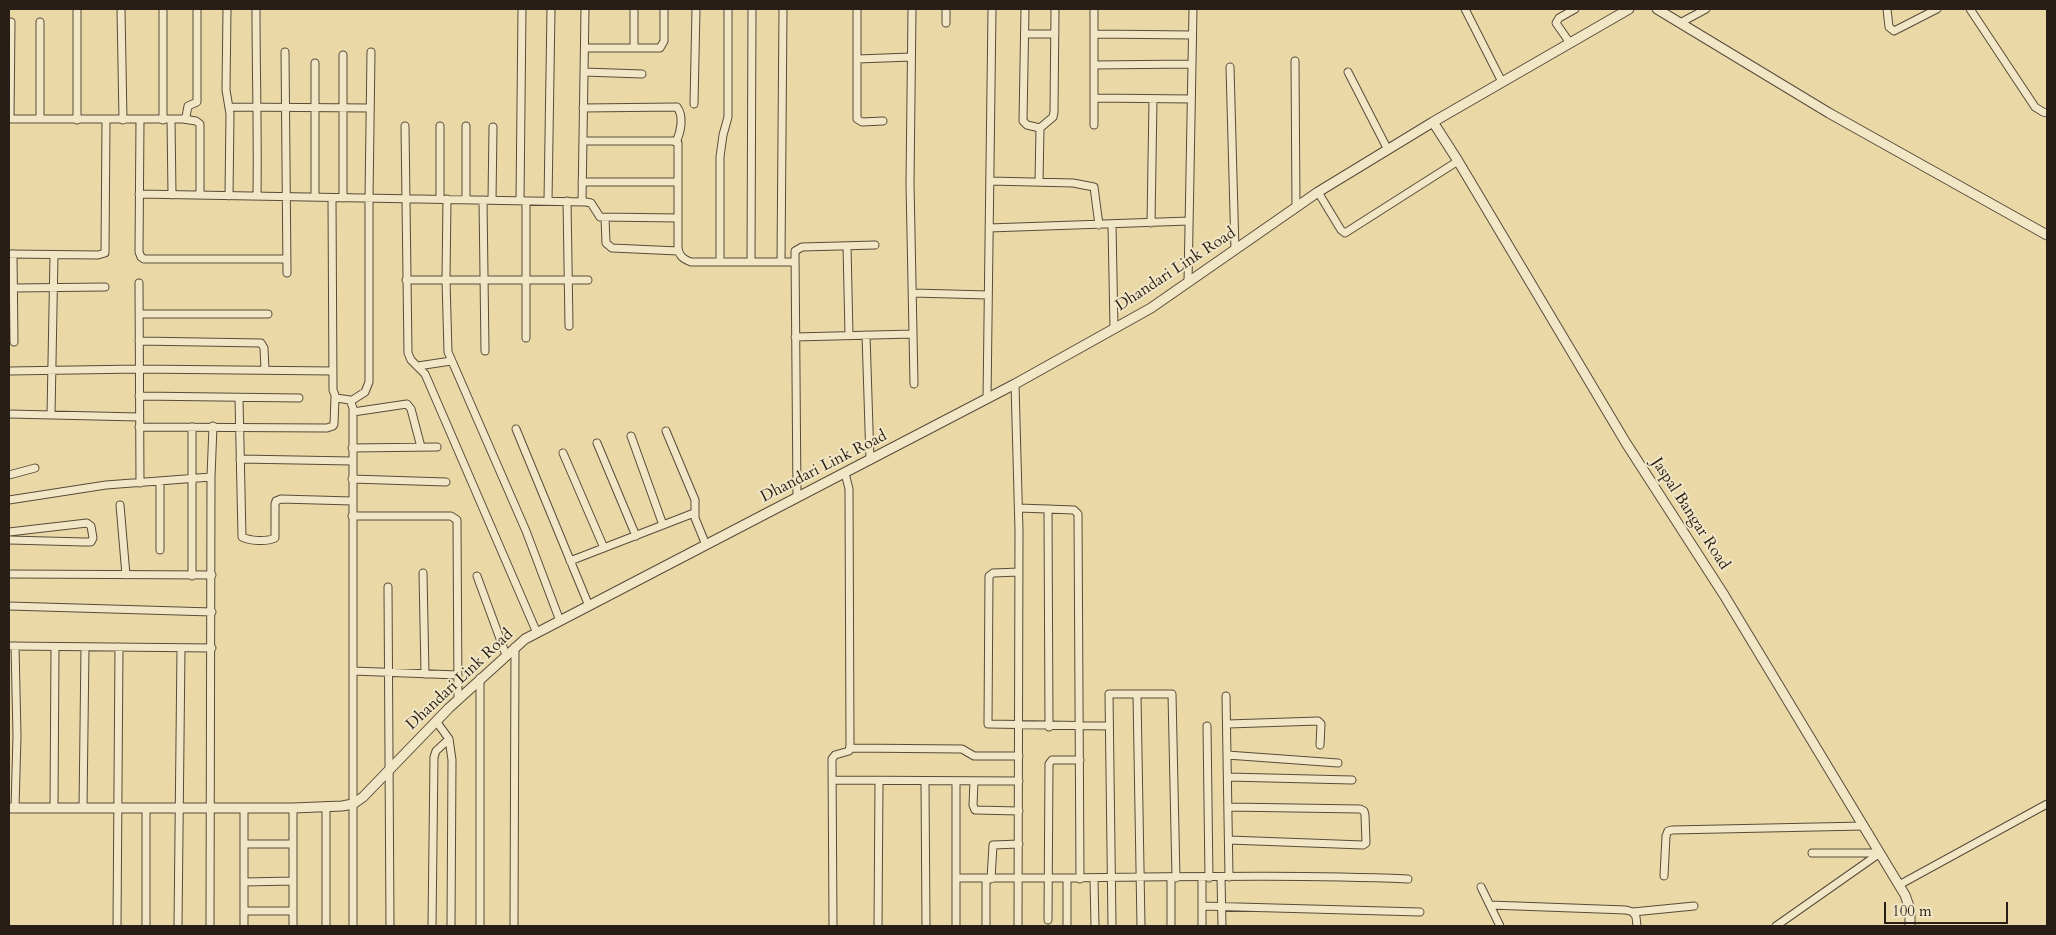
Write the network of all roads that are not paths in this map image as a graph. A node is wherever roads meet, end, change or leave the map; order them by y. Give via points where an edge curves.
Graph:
1 (77, 9) edge
2 (121, 9) edge
3 (163, 9) edge
4 (198, 9) edge
5 (227, 9) edge
6 (256, 9) edge
7 (522, 9) edge
8 (551, 9) edge
9 (585, 9) edge
10 (634, 9) edge
11 (664, 9) edge
12 (696, 9) edge
13 (728, 9) edge
14 (752, 9) edge
15 (783, 9) edge
16 (857, 9) edge
17 (912, 9) edge
18 (946, 9) edge
19 (992, 9) edge
20 (1025, 9) edge
21 (1056, 9) edge
22 (1094, 9) edge
23 (1193, 9) edge
24 (1465, 9) edge
25 (1575, 9) edge
26 (1629, 9) edge
27 (1657, 9) edge
28 (1706, 9) edge
29 (1887, 9) edge
30 (1937, 9) edge
31 (1970, 9) edge
32 (10, 22) dead end
33 (40, 22) dead end
34 (946, 23) dead end
35 (1680, 23) junction
36 (1025, 34) junction
37 (1055, 34) junction
38 (1094, 34) junction
39 (1192, 35) junction
40 (1570, 43) junction
41 (585, 48) junction
42 (634, 48) junction
43 (285, 52) dead end
44 (371, 52) dead end
45 (343, 55) dead end
46 (911, 57) junction
47 (858, 59) junction
48 (1295, 61) dead end
49 (315, 63) dead end
50 (1192, 64) junction
51 (1094, 65) junction
52 (1230, 67) dead end
53 (584, 72) junction
54 (1348, 72) dead end
55 (642, 74) dead end
56 (1502, 82) junction
57 (1094, 98) junction
58 (1153, 99) junction
59 (1190, 99) junction
60 (694, 104) dead end
61 (229, 107) junction
62 (257, 107) junction
63 (286, 108) junction
64 (315, 108) junction
65 (343, 108) junction
66 (370, 108) junction
67 (584, 108) junction
68 (2047, 112) edge
69 (9, 119) edge
70 (40, 119) junction
71 (167, 119) junction
72 (183, 119) junction
73 (77, 120) junction
74 (106, 120) junction
75 (123, 120) junction
76 (140, 120) junction
77 (883, 121) dead end
78 (1433, 122) junction
79 (1094, 125) dead end
80 (406, 126) dead end
81 (440, 126) dead end
82 (466, 126) dead end
83 (493, 127) dead end
84 (1040, 128) junction
85 (583, 141) junction
86 (676, 142) junction
87 (1388, 150) junction
88 (1458, 161) junction
89 (990, 181) junction
90 (582, 182) junction
91 (678, 182) junction
92 (1039, 182) junction
93 (1318, 192) junction
94 (139, 194) junction
95 (172, 195) junction
96 (200, 195) junction
97 (229, 196) junction
98 (257, 196) junction
99 (287, 197) junction
100 (315, 198) junction
101 (332, 198) junction
102 (343, 198) junction
103 (369, 198) junction
104 (405, 199) junction
105 (443, 199) junction
106 (466, 200) junction
107 (483, 200) junction
108 (492, 200) junction
109 (523, 201) junction
110 (548, 201) junction
111 (567, 201) junction
112 (582, 202) junction
113 (1296, 208) junction
114 (605, 218) junction
115 (678, 218) junction
116 (1189, 221) junction
117 (1151, 223) junction
118 (1112, 224) junction
119 (1100, 225) junction
120 (990, 228) junction
121 (2047, 235) edge
122 (875, 245) dead end
123 (847, 246) junction
124 (1235, 250) junction
125 (678, 251) junction
126 (11, 254) edge
127 (54, 255) junction
128 (287, 259) junction
129 (720, 262) junction
130 (751, 262) junction
131 (781, 262) junction
132 (794, 262) junction
133 (287, 273) dead end
134 (406, 280) junction
135 (446, 280) junction
136 (588, 280) dead end
137 (484, 281) junction
138 (526, 281) junction
139 (568, 281) junction
140 (1188, 282) junction
141 (139, 284) dead end
142 (105, 287) dead end
143 (14, 288) junction
144 (53, 288) junction
145 (913, 293) junction
146 (988, 295) junction
147 (139, 314) junction
148 (268, 314) dead end
149 (569, 326) dead end
150 (1114, 329) junction
151 (913, 334) junction
152 (849, 335) junction
153 (866, 335) junction
154 (795, 337) junction
155 (526, 338) dead end
156 (139, 341) junction
157 (14, 342) dead end
158 (485, 351) dead end
159 (451, 361) junction
160 (418, 366) junction
161 (139, 369) junction
162 (265, 370) junction
163 (9, 371) edge
164 (51, 371) junction
165 (333, 371) junction
166 (914, 384) dead end
167 (1015, 384) junction
168 (139, 396) junction
169 (335, 397) junction
170 (239, 398) junction
171 (299, 398) dead end
172 (987, 399) junction
173 (351, 401) junction
174 (353, 412) junction
175 (9, 414) edge
176 (51, 415) junction
177 (139, 416) junction
178 (213, 426) junction
179 (239, 426) junction
180 (139, 427) junction
181 (192, 427) junction
182 (516, 429) dead end
183 (666, 431) dead end
184 (631, 436) dead end
185 (597, 443) dead end
186 (421, 447) junction
187 (437, 447) dead end
188 (352, 448) junction
189 (563, 453) dead end
190 (240, 459) junction
191 (870, 460) junction
192 (352, 461) junction
193 (35, 468) dead end
194 (844, 473) junction
195 (9, 475) edge
196 (212, 476) junction
197 (193, 478) junction
198 (352, 479) junction
199 (160, 481) junction
200 (446, 482) dead end
201 (140, 483) junction
202 (797, 497) junction
203 (9, 500) edge
204 (352, 501) junction
205 (120, 505) dead end
206 (1019, 508) junction
207 (1048, 509) junction
208 (694, 513) junction
209 (352, 516) junction
210 (663, 525) junction
211 (9, 532) edge
212 (636, 536) junction
213 (9, 540) edge
214 (706, 545) junction
215 (604, 548) junction
216 (160, 550) dead end
217 (570, 561) junction
218 (1020, 572) junction
219 (423, 573) dead end
220 (9, 574) edge
221 (126, 575) junction
222 (212, 575) junction
223 (192, 576) junction
224 (477, 576) dead end
225 (388, 587) dead end
226 (9, 606) edge
227 (589, 606) junction
228 (212, 612) junction
229 (560, 621) junction
230 (537, 633) junction
231 (12, 646) edge
232 (55, 647) junction
233 (85, 647) junction
234 (119, 647) junction
235 (515, 647) junction
236 (181, 648) junction
237 (212, 648) junction
238 (506, 654) junction
239 (353, 671) junction
240 (389, 673) junction
241 (425, 674) junction
242 (458, 675) junction
243 (480, 678) junction
244 (1138, 695) junction
245 (1226, 696) dead end
246 (458, 699) junction
247 (436, 721) junction
248 (1228, 724) junction
249 (1020, 726) junction
250 (1049, 726) junction
251 (1108, 726) junction
252 (1207, 726) dead end
253 (1080, 727) junction
254 (449, 739) junction
255 (1320, 745) dead end
256 (850, 748) junction
257 (1227, 755) junction
258 (1020, 756) junction
259 (1080, 760) junction
260 (1338, 763) dead end
261 (390, 769) junction
262 (1228, 778) junction
263 (832, 780) junction
264 (1352, 780) dead end
265 (879, 781) junction
266 (925, 781) junction
267 (956, 781) junction
268 (974, 781) junction
269 (1019, 781) junction
270 (354, 804) junction
271 (2047, 804) edge
272 (326, 806) junction
273 (12, 808) edge
274 (54, 808) junction
275 (83, 808) junction
276 (118, 808) junction
277 (244, 808) junction
278 (293, 808) junction
279 (1228, 808) junction
280 (146, 809) junction
281 (179, 809) junction
282 (210, 809) junction
283 (1019, 811) junction
284 (1864, 826) junction
285 (1229, 840) junction
286 (244, 844) junction
287 (293, 844) junction
288 (1019, 844) junction
289 (1812, 853) dead end
290 (1880, 853) junction
291 (1664, 876) dead end
292 (1225, 877) junction
293 (956, 878) junction
294 (989, 878) junction
295 (1019, 878) junction
296 (1047, 878) junction
297 (1142, 878) junction
298 (1173, 878) junction
299 (1205, 878) junction
300 (1067, 879) junction
301 (1080, 879) junction
302 (1094, 879) junction
303 (1111, 879) junction
304 (1408, 879) dead end
305 (293, 881) junction
306 (244, 882) junction
307 (1899, 885) junction
308 (1481, 887) dead end
309 (1490, 905) junction
310 (1202, 906) junction
311 (1694, 906) dead end
312 (1222, 907) junction
313 (245, 911) junction
314 (293, 911) junction
315 (1420, 912) dead end
316 (1633, 912) junction
317 (1048, 920) dead end
318 (117, 926) edge
319 (146, 926) edge
320 (178, 926) edge
321 (210, 926) edge
322 (244, 926) edge
323 (293, 926) edge
324 (326, 926) edge
325 (354, 926) edge
326 (390, 926) edge
327 (432, 926) edge
328 (451, 926) edge
329 (480, 926) edge
330 (514, 926) edge
331 (833, 926) edge
332 (878, 926) edge
333 (926, 926) edge
334 (956, 926) edge
335 (986, 926) edge
336 (1018, 926) edge
337 (1067, 926) edge
338 (1094, 926) edge
339 (1112, 926) edge
340 (1141, 926) edge
341 (1171, 926) edge
342 (1202, 926) edge
343 (1222, 926) edge
344 (1500, 926) edge
345 (1637, 926) edge
346 (1776, 926) edge
347 (1910, 926) edge

1 - 73 street
2 - 75 street
3 - 71 street
4 - 72 street via 197,102 188,106
5 - 61 street via 226,90
6 - 62 street
7 - 109 street
8 - 110 street
9 - 41 street
10 - 42 street
11 - 42 street via 663,45
12 - 60 street
13 - 129 street via 728,117 720,157
14 - 130 street
15 - 131 street
16 - 47 street
17 - 46 street
18 - 34 street
19 - 89 street
20 - 36 street
21 - 37 street
22 - 38 street
23 - 39 street
24 - 56 street
25 - 40 street via 1556,23
26 - 40 street, Dhandari Link Road
27 - 35 street
28 - 35 street
29 - 30 street via 1888,27 1894,31
31 - 68 street via 2035,107
32 - 69 street
33 - 70 street
35 - 121 street via 1829,113
36 - 37 street
36 - 84 street via 1022,120 1027,125
37 - 84 street via 1054,112 1053,117
38 - 39 street
38 - 51 street
39 - 50 street
40 - 56 street, Dhandari Link Road
41 - 42 street
41 - 53 street
43 - 63 street
44 - 66 street
45 - 65 street
46 - 47 street
46 - 145 street
47 - 77 street via 857,119 862,122
48 - 113 street
49 - 64 street
50 - 51 street
50 - 59 street
51 - 57 street
52 - 124 street
53 - 55 street
53 - 67 street
54 - 87 street
56 - 78 street, Dhandari Link Road
57 - 58 street
57 - 79 street
58 - 59 street
58 - 117 street
59 - 116 street
61 - 62 street
61 - 97 street
62 - 63 street
62 - 98 street
63 - 64 street
63 - 99 street
64 - 65 street
64 - 100 street
65 - 66 street
65 - 102 street
66 - 103 street
67 - 85 street
67 - 86 street via 677,108 681,130
69 - 70 street
70 - 73 street
71 - 72 street
71 - 76 street
71 - 95 street
72 - 96 street via 200,124
73 - 74 street
74 - 75 street
74 - 127 street via 105,252 98,255
75 - 76 street
76 - 94 street
78 - 87 street, Dhandari Link Road
78 - 88 street, Jaspal Bangar Road
80 - 104 street
81 - 105 street
82 - 106 street
83 - 108 street
84 - 92 street
85 - 86 street
85 - 90 street
86 - 91 street
87 - 93 street, Dhandari Link Road
88 - 93 street via 1345,232
88 - 284 street, Jaspal Bangar Road via 1626,443 1724,595
89 - 92 street
89 - 120 street
90 - 91 street
90 - 112 street
91 - 115 street
92 - 119 street via 1094,186
93 - 113 street, Dhandari Link Road
94 - 95 street
94 - 128 street via 139,252 142,258
95 - 96 street
96 - 97 street
97 - 98 street
98 - 99 street
99 - 100 street
99 - 128 street
100 - 101 street
101 - 102 street
101 - 165 street
102 - 103 street
103 - 104 street
103 - 173 street via 369,382 365,392
104 - 105 street
104 - 134 street
105 - 106 street
105 - 135 street
106 - 107 street
107 - 108 street
107 - 137 street
108 - 109 street
109 - 110 street
109 - 138 street
110 - 111 street
111 - 112 street
111 - 139 street
112 - 114 street via 591,203 597,215
113 - 124 street, Dhandari Link Road
114 - 115 street
114 - 125 street via 606,243 612,248
115 - 125 street
116 - 117 street
116 - 140 street
117 - 118 street
118 - 119 street
118 - 150 street
119 - 120 street
120 - 146 street
122 - 123 street
123 - 132 street via 797,249
123 - 152 street
124 - 140 street, Dhandari Link Road
125 - 129 street via 691,262
126 - 127 street
126 - 143 street
127 - 144 street
128 - 133 street
129 - 130 street
130 - 131 street
131 - 132 street
132 - 154 street
134 - 135 street
134 - 160 street via 407,347 409,357
135 - 137 street
135 - 159 street
136 - 139 street
137 - 138 street
137 - 158 street
138 - 139 street
138 - 155 street
139 - 149 street
140 - 150 street, Dhandari Link Road
141 - 147 street
142 - 144 street
143 - 144 street
143 - 157 street
144 - 164 street
145 - 146 street
145 - 151 street
146 - 172 street
147 - 148 street
147 - 156 street
150 - 167 street, Dhandari Link Road
151 - 153 street
151 - 166 street
152 - 153 street
152 - 154 street
153 - 191 street
154 - 202 street
156 - 161 street
156 - 162 street via 261,343
159 - 160 street
159 - 229 street via 526,531
160 - 230 street via 425,374
161 - 162 street
161 - 164 street
161 - 168 street
162 - 165 street
163 - 164 street
164 - 176 street
165 - 169 street
167 - 172 street, Dhandari Link Road
167 - 206 street
168 - 170 street
168 - 177 street
169 - 173 street
169 - 179 street via 334,424 330,427
170 - 171 street
170 - 179 street
172 - 191 street, Dhandari Link Road
173 - 174 street
174 - 186 street via 407,404
174 - 188 street
175 - 176 street
176 - 177 street
177 - 180 street
178 - 179 street
178 - 181 street
178 - 196 street
179 - 190 street
180 - 181 street
180 - 201 street
181 - 197 street
182 - 217 street
183 - 208 street via 694,500
184 - 210 street
185 - 212 street
186 - 187 street
186 - 188 street
188 - 192 street
189 - 215 street
190 - 192 street
190 - 204 street via 241,534 244,538 275,538 274,509 276,501 281,499
191 - 194 street, Dhandari Link Road
192 - 198 street
193 - 195 street
194 - 202 street, Dhandari Link Road
194 - 256 street via 849,489
196 - 197 street
196 - 222 street
197 - 199 street
197 - 223 street
198 - 200 street
198 - 204 street
199 - 201 street
199 - 216 street
201 - 203 street
202 - 214 street, Dhandari Link Road
204 - 209 street
205 - 221 street
206 - 207 street
206 - 218 street
207 - 250 street
207 - 253 street via 1074,510 1078,514
208 - 210 street
208 - 214 street
209 - 239 street
209 - 242 street via 451,516 457,520
210 - 212 street
211 - 213 street via 86,523 91,526 93,538 84,542
212 - 215 street
214 - 227 street, Dhandari Link Road
215 - 217 street
217 - 227 street
218 - 249 street
218 - 249 street via 989,576 988,724
219 - 241 street
220 - 221 street
221 - 223 street
222 - 223 street
222 - 228 street
224 - 238 street
225 - 240 street
226 - 228 street
227 - 229 street, Dhandari Link Road
228 - 237 street
229 - 230 street, Dhandari Link Road
230 - 235 street, Dhandari Link Road
231 - 232 street
231 - 273 street via 17,736
232 - 233 street
232 - 274 street
233 - 234 street
233 - 275 street
234 - 236 street
234 - 276 street
235 - 238 street, Dhandari Link Road
235 - 330 street
236 - 237 street
236 - 281 street
237 - 282 street
238 - 243 street, Dhandari Link Road
239 - 240 street
239 - 270 street
240 - 241 street
240 - 261 street
241 - 242 street
242 - 246 street
243 - 246 street, Dhandari Link Road
243 - 329 street
244 - 251 street via 1109,694
244 - 297 street
244 - 298 street via 1172,694
245 - 248 street
246 - 247 street, Dhandari Link Road
247 - 254 street
247 - 261 street, Dhandari Link Road
248 - 255 street via 1318,722 1321,724
248 - 257 street
249 - 250 street
249 - 258 street
250 - 253 street
251 - 253 street
251 - 303 street
252 - 299 street
253 - 259 street
254 - 327 street via 434,757
254 - 328 street via 452,760
256 - 258 street via 962,749 974,756
256 - 263 street via 833,756
257 - 260 street
257 - 262 street
258 - 269 street
259 - 296 street via 1052,760 1049,764
259 - 301 street
261 - 270 street, Dhandari Link Road
261 - 326 street
262 - 264 street
262 - 279 street
263 - 265 street
263 - 331 street
265 - 266 street
265 - 332 street
266 - 267 street
266 - 333 street
267 - 268 street
267 - 293 street
268 - 269 street
268 - 283 street via 975,810
269 - 283 street
270 - 272 street
270 - 325 street
271 - 307 street
272 - 278 street
272 - 324 street
273 - 274 street
274 - 275 street
275 - 276 street
276 - 280 street
276 - 318 street
277 - 278 street
277 - 282 street
277 - 286 street
278 - 287 street
279 - 285 street
279 - 285 street via 1360,808 1365,815 1366,843
280 - 281 street
280 - 319 street
281 - 282 street
281 - 320 street
282 - 321 street
283 - 288 street
284 - 290 street, Jaspal Bangar Road
284 - 291 street via 1668,831
285 - 292 street
286 - 287 street
286 - 306 street
287 - 305 street
288 - 294 street via 993,845
288 - 295 street
289 - 290 street
290 - 307 street, Jaspal Bangar Road
290 - 346 street
292 - 299 street
292 - 304 street
292 - 312 street
293 - 294 street
293 - 334 street
294 - 295 street
294 - 335 street
295 - 296 street
295 - 336 street
296 - 300 street
296 - 317 street
297 - 298 street
297 - 303 street
297 - 340 street
298 - 299 street
298 - 341 street
299 - 310 street
300 - 301 street
300 - 337 street
301 - 302 street
302 - 303 street
302 - 338 street
303 - 339 street
305 - 306 street
305 - 314 street
306 - 313 street
307 - 347 street, Jaspal Bangar Road via 1908,901
308 - 309 street
309 - 316 street
309 - 344 street
310 - 312 street
310 - 342 street
311 - 316 street
312 - 315 street
312 - 343 street
313 - 314 street
313 - 322 street
314 - 323 street
316 - 345 street

